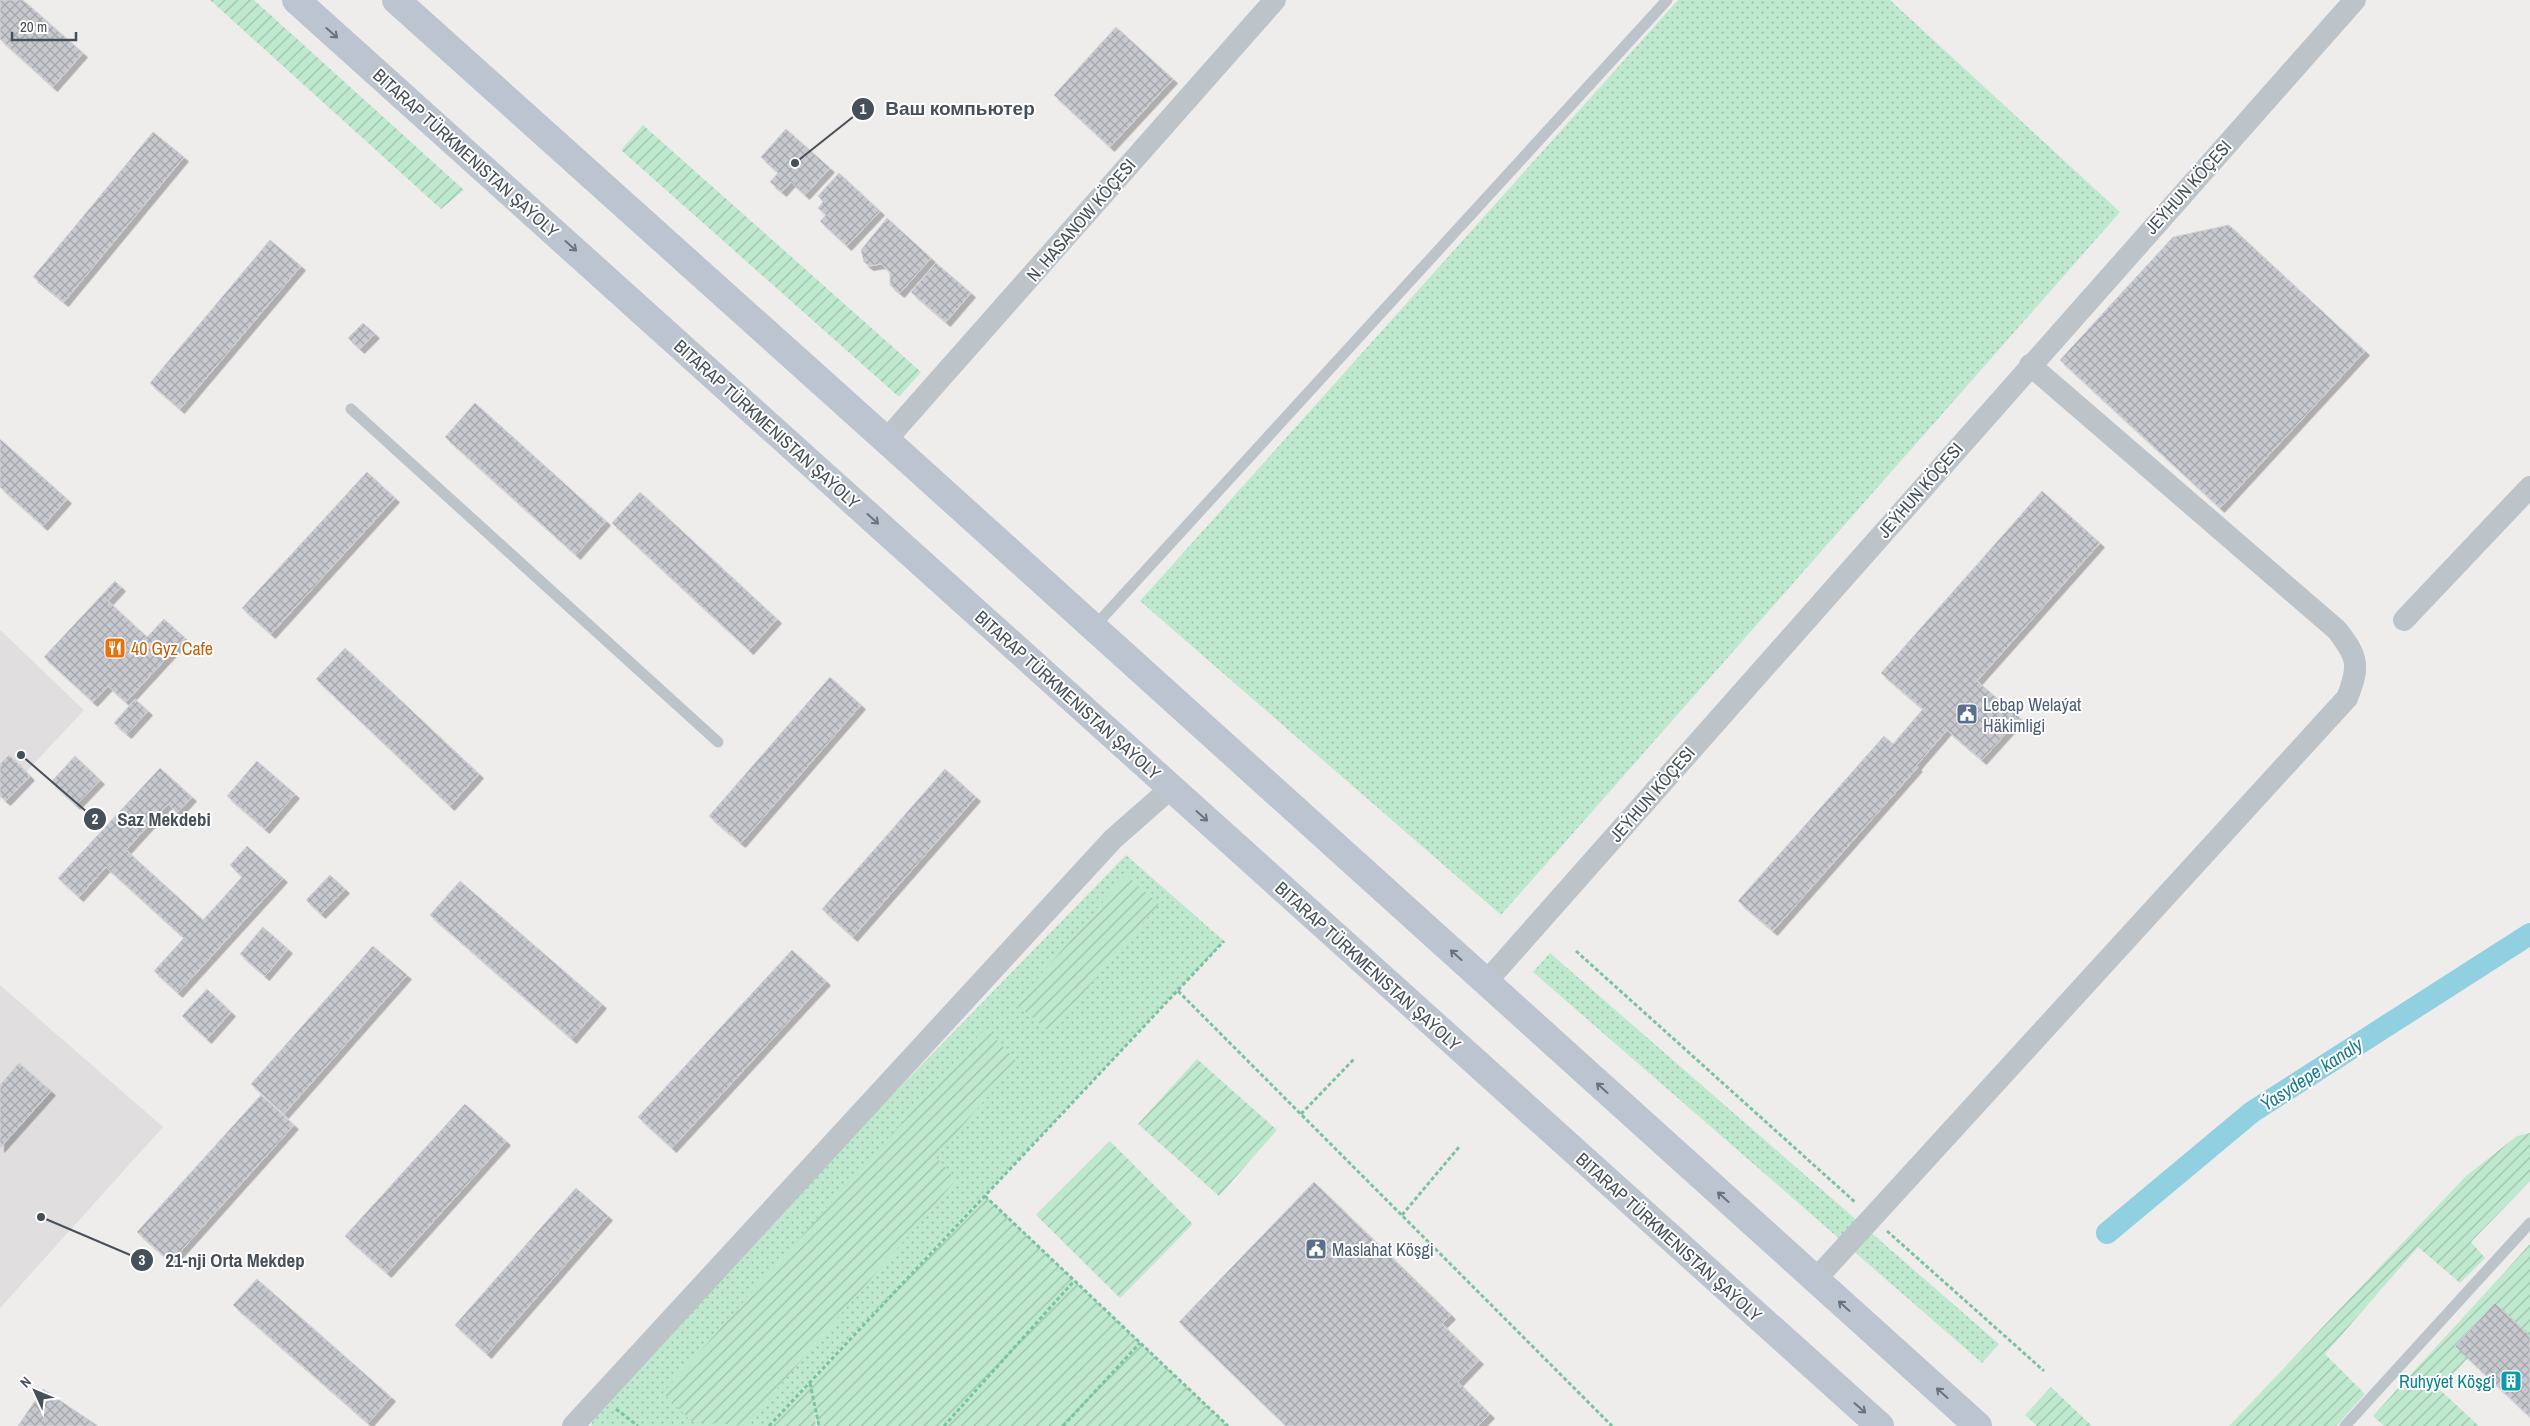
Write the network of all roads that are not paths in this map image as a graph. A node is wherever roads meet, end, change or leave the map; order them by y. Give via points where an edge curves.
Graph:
1 (296, 0) edge
2 (396, 0) edge
3 (1275, 0) edge
4 (1667, 0) edge
5 (2355, 0) edge
6 (2030, 366) junction
7 (351, 410) dead end
8 (886, 440) junction
9 (2530, 487) edge
10 (2404, 620) dead end
11 (1094, 628) junction
12 (718, 742) dead end
13 (1171, 788) junction
14 (1486, 982) junction
15 (2530, 1223) edge
16 (1815, 1280) junction
17 (573, 1426) edge
18 (1880, 1426) edge
19 (1978, 1426) edge
20 (2345, 1426) edge

1 -> 13 main road, BITARAP TÜRKMENISTAN ŞAÝOLY
2 - 8 main road
3 - 8 street, N. HASANOW KÖÇESI
4 - 11 lane
5 - 6 street, JEÝHUN KÖÇESI
6 - 14 street, JEÝHUN KÖÇESI
6 - 16 street via 2337,630 2352,650 2356,676 2347,698
7 - 12 lane
8 - 11 main road
9 - 10 street
14 -> 11 main road
13 - 17 street via 1113,840
13 -> 18 main road, BITARAP TÜRKMENISTAN ŞAÝOLY
16 -> 14 main road
15 - 20 lane
19 -> 16 main road

